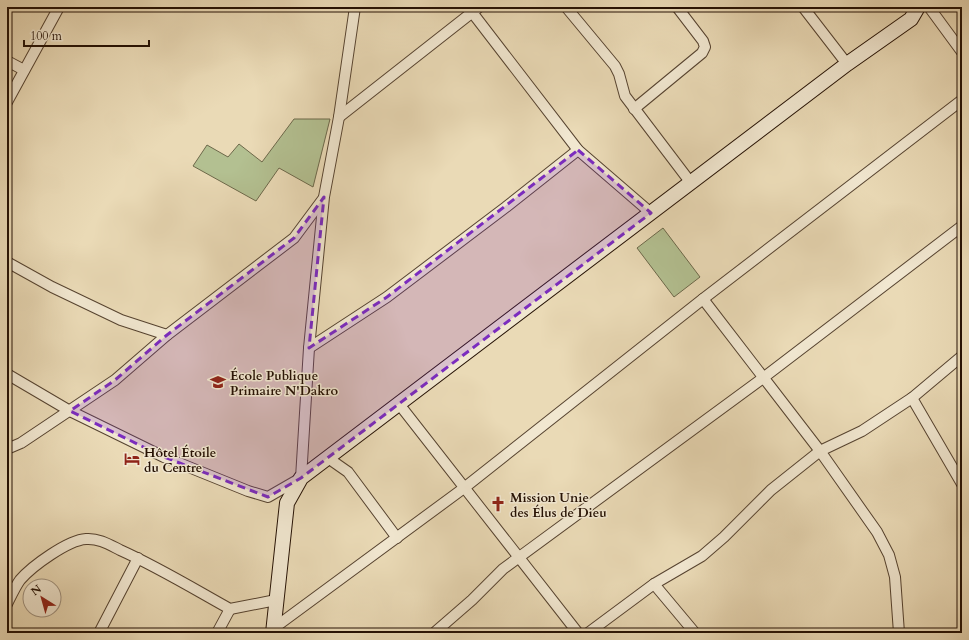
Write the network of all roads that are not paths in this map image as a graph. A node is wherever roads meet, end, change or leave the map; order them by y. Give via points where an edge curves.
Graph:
1 (59, 7) edge
2 (355, 7) edge
3 (566, 7) edge
4 (677, 7) edge
5 (803, 7) edge
6 (918, 7) edge
7 (929, 7) edge
8 (473, 9) edge
9 (962, 52) edge
10 (7, 61) edge
11 (847, 64) junction
12 (24, 70) junction
13 (962, 100) edge
14 (7, 102) edge
15 (634, 109) junction
16 (339, 117) junction
17 (578, 150) junction
18 (691, 183) junction
19 (324, 197) junction
20 (651, 213) junction
21 (962, 226) edge
22 (7, 262) edge
23 (703, 299) junction
24 (166, 335) junction
25 (309, 348) junction
26 (962, 356) edge
27 (7, 374) edge
28 (763, 378) junction
29 (912, 398) junction
30 (399, 404) junction
31 (70, 411) junction
32 (7, 449) edge
33 (820, 451) junction
34 (328, 458) junction
35 (301, 478) junction
36 (962, 484) edge
37 (464, 488) junction
38 (397, 538) junction
39 (138, 558) junction
40 (519, 559) junction
41 (654, 584) junction
42 (276, 600) junction
43 (7, 604) edge
44 (230, 609) junction
45 (274, 630) edge
46 (99, 633) edge
47 (217, 633) edge
48 (434, 633) edge
49 (578, 633) edge
50 (588, 633) edge
51 (695, 633) edge
52 (899, 633) edge

1 - 12 street
2 - 16 street
3 - 15 street via 615,66 625,96
4 - 15 street via 705,47 702,53
5 - 11 street
6 - 11 street via 911,19
7 - 9 street
8 - 16 street
8 - 17 street
10 - 12 street
11 - 18 street
12 - 14 street
13 - 23 street
15 - 18 street
16 - 19 street
17 - 20 street
17 - 25 street via 387,297
18 - 20 street
19 - 24 street via 294,238
19 - 25 street
20 - 30 street
21 - 28 street
22 - 24 street via 121,320
23 - 28 street
23 - 37 street
24 - 31 street via 115,380
25 - 35 street
26 - 29 street
27 - 31 street
28 - 33 street
28 - 40 street
29 - 33 street via 862,431
29 - 36 street
30 - 34 street
30 - 37 street
31 - 32 street via 21,443
31 - 35 street via 164,457 268,497
33 - 41 street via 771,490 702,556
33 - 52 street via 877,532 889,554 895,577
34 - 35 street
34 - 38 street via 348,472
35 - 42 street via 287,503
37 - 38 street
37 - 40 street
38 - 45 street
39 - 43 street via 98,540 76,540 44,558 31,569 20,581
39 - 44 street
39 - 46 street
40 - 48 street via 503,569
40 - 49 street
41 - 50 street
41 - 51 street
42 - 44 street
42 - 45 street
44 - 47 street

